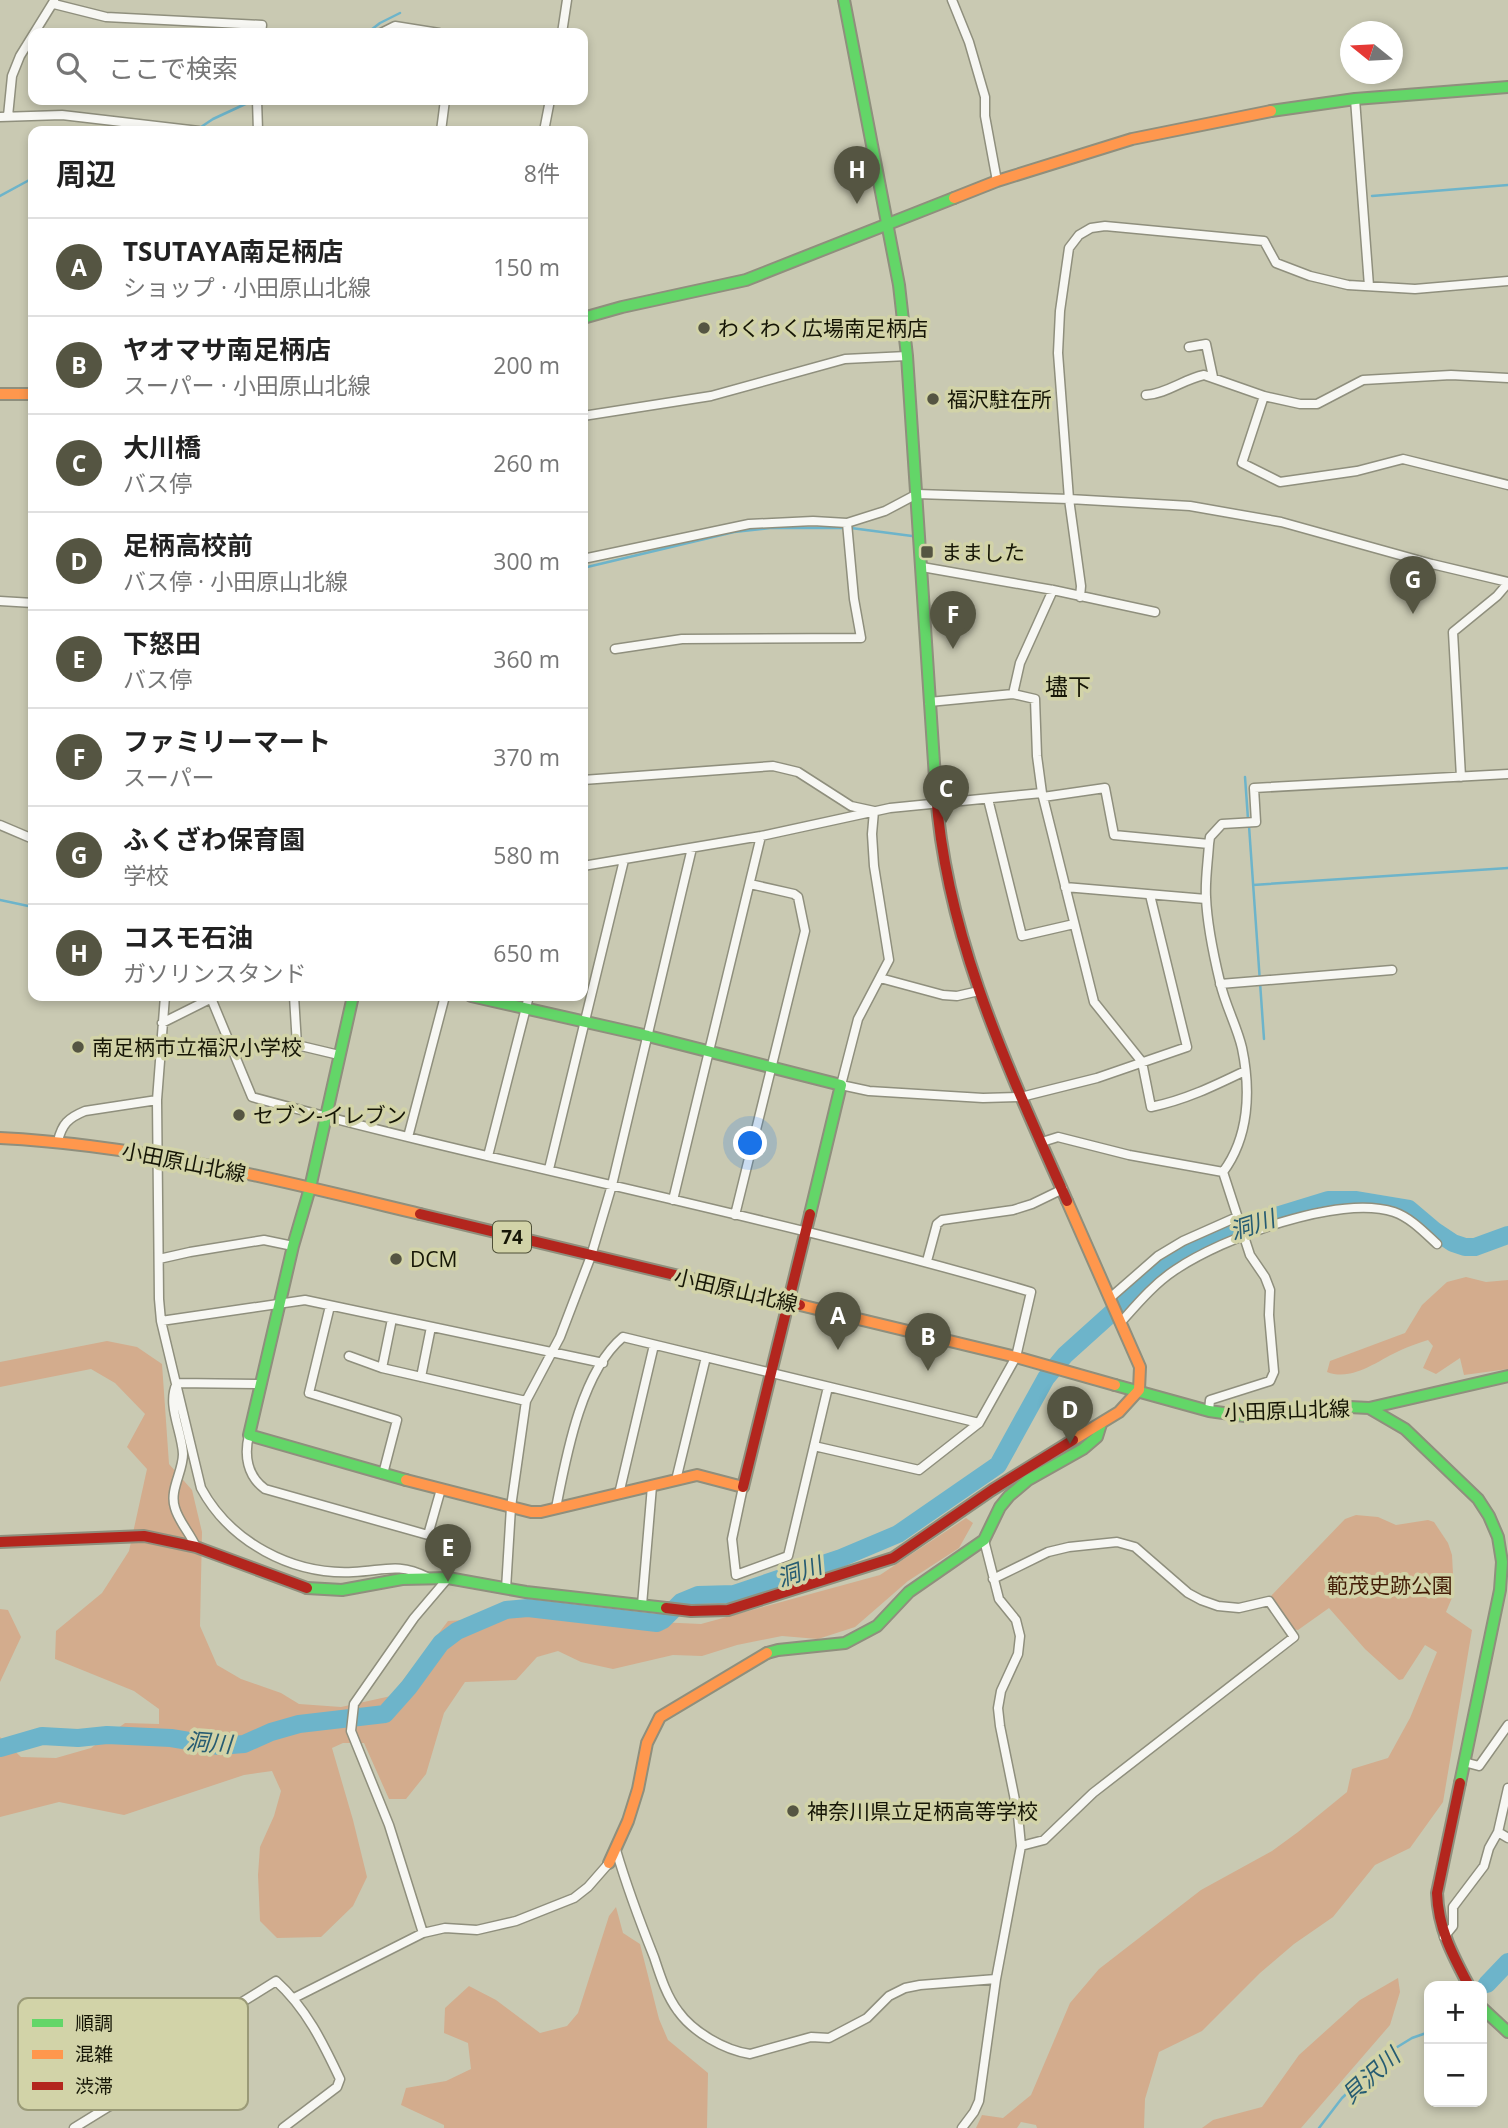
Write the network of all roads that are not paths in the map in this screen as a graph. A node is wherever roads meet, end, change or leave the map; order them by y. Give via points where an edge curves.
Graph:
1 (79, 0) edge
2 (567, 0) edge
3 (844, 0) edge
4 (952, 0) edge
5 (54, 2) edge
6 (69, 8) junction
7 (37, 28) edge
8 (262, 28) edge
9 (563, 28) edge
10 (28, 43) edge
11 (1508, 88) edge
12 (1355, 99) junction
13 (257, 105) edge
14 (444, 105) edge
15 (549, 105) edge
16 (4, 116) edge
17 (156, 126) edge
18 (258, 126) edge
19 (442, 126) edge
20 (545, 126) edge
21 (997, 181) junction
22 (888, 224) junction
23 (1508, 281) edge
24 (1369, 286) junction
25 (588, 317) edge
26 (1189, 347) dead end
27 (907, 356) junction
28 (1213, 377) junction
29 (1508, 379) edge
30 (0, 394) edge
31 (28, 394) edge
32 (1146, 396) dead end
33 (1264, 396) junction
34 (588, 415) edge
35 (1508, 485) edge
36 (917, 494) junction
37 (1069, 499) junction
38 (847, 523) junction
39 (588, 558) edge
40 (922, 567) junction
41 (1508, 582) edge
42 (1053, 590) junction
43 (1080, 597) junction
44 (0, 601) edge
45 (28, 603) edge
46 (1155, 612) dead end
47 (615, 649) dead end
48 (1013, 694) junction
49 (929, 702) junction
50 (1508, 774) edge
51 (1461, 777) junction
52 (588, 780) edge
53 (1043, 795) junction
54 (988, 799) junction
55 (937, 802) junction
56 (874, 811) junction
57 (0, 825) edge
58 (761, 836) junction
59 (28, 837) edge
60 (1209, 844) junction
61 (691, 848) junction
62 (624, 860) junction
63 (588, 865) edge
64 (750, 884) junction
65 (1065, 887) junction
66 (1150, 895) junction
67 (1206, 899) junction
68 (1074, 924) junction
69 (1392, 970) dead end
70 (880, 978) junction
71 (1220, 984) junction
72 (979, 991) junction
73 (164, 1001) edge
74 (206, 1001) edge
75 (216, 1001) edge
76 (294, 1001) edge
77 (352, 1001) edge
78 (443, 1001) edge
79 (494, 1001) edge
80 (528, 1001) edge
81 (526, 1008) junction
82 (162, 1023) junction
83 (586, 1023) junction
84 (648, 1036) junction
85 (709, 1051) junction
86 (339, 1055) junction
87 (1142, 1062) junction
88 (772, 1069) junction
89 (1245, 1071) junction
90 (841, 1085) junction
91 (1021, 1097) junction
92 (157, 1100) junction
93 (326, 1116) junction
94 (408, 1137) junction
95 (0, 1138) edge
96 (58, 1141) junction
97 (1042, 1142) junction
98 (157, 1155) junction
99 (488, 1156) junction
100 (550, 1169) junction
101 (1223, 1172) junction
102 (611, 1185) junction
103 (310, 1188) junction
104 (1062, 1189) junction
105 (673, 1200) junction
106 (735, 1215) junction
107 (1237, 1217) junction
108 (805, 1232) junction
109 (1244, 1236) junction
110 (1437, 1244) dead end
111 (293, 1246) junction
112 (591, 1256) junction
113 (159, 1259) junction
114 (927, 1261) junction
115 (1110, 1298) junction
116 (787, 1302) junction
117 (279, 1304) junction
118 (330, 1306) junction
119 (392, 1319) junction
120 (161, 1321) junction
121 (1121, 1322) junction
122 (431, 1327) junction
123 (654, 1345) junction
124 (550, 1353) junction
125 (349, 1356) dead end
126 (706, 1357) junction
127 (1018, 1357) junction
128 (603, 1363) junction
129 (382, 1368) junction
130 (771, 1373) junction
131 (1508, 1376) edge
132 (421, 1377) junction
133 (177, 1383) junction
134 (260, 1384) junction
135 (828, 1387) junction
136 (1139, 1390) junction
137 (526, 1401) junction
138 (1369, 1408) junction
139 (1209, 1412) junction
140 (979, 1423) junction
141 (1101, 1424) junction
142 (249, 1435) junction
143 (814, 1446) junction
144 (383, 1474) junction
145 (676, 1480) junction
146 (652, 1486) junction
147 (743, 1486) junction
148 (441, 1489) junction
149 (619, 1494) junction
150 (512, 1507) junction
151 (556, 1508) junction
152 (984, 1540) junction
153 (0, 1542) edge
154 (196, 1547) junction
155 (429, 1578) junction
156 (448, 1578) junction
157 (993, 1579) junction
158 (506, 1589) junction
159 (642, 1605) junction
160 (1508, 1725) edge
161 (1464, 1762) junction
162 (1508, 1788) edge
163 (1498, 1832) junction
164 (1508, 1838) edge
165 (1021, 1846) junction
166 (616, 1850) junction
167 (608, 1863) joint
168 (424, 1933) junction
169 (1444, 1937) junction
170 (996, 1979) junction
171 (1466, 1981) edge
172 (248, 1998) edge
173 (294, 1998) junction
174 (1487, 2013) edge
175 (1508, 2032) edge
176 (103, 2110) edge
177 (74, 2128) edge
178 (283, 2128) edge
179 (962, 2128) edge

1 - 6 street
2 - 9 street
3 - 22 street
4 - 21 street via 985,97
5 - 6 street
5 - 7 street
6 - 8 street via 106,16
10 - 16 street via 12,76
11 - 12 street
12 - 21 street via 1132,139
12 - 24 street
13 - 18 street
14 - 19 street
15 - 20 street
16 - 17 street via 62,115
21 - 22 street
22 - 25 street via 746,280
22 - 27 street
23 - 24 street via 1415,289
24 - 37 street via 1334,283 1276,263 1264,241 1117,226 1079,235 1069,248 1065,268 1058,353
26 - 28 street via 1206,344
27 - 34 street via 845,359 710,396
27 - 36 street
28 - 32 street via 1194,377
28 - 33 street
29 - 33 street via 1451,375 1363,380 1317,404
30 - 31 street
33 - 35 street via 1242,463 1280,482 1402,459
36 - 37 street
36 - 38 street
36 - 40 street
37 - 41 street via 1190,506 1281,522
37 - 43 street
38 - 39 street via 749,524
38 - 47 street via 861,638 682,639
40 - 42 street
40 - 49 street
41 - 51 street via 1453,632
42 - 43 street
42 - 48 street via 1020,663
43 - 46 street
44 - 45 street
48 - 49 street
48 - 53 street via 1035,699
49 - 55 street
50 - 51 street
51 - 60 street via 1254,788 1256,822 1222,824
52 - 56 street via 773,766 798,772 851,806
53 - 54 street
53 - 60 street via 1105,788 1114,835
53 - 65 street
54 - 55 street
54 - 68 street via 1022,936
55 - 56 street
55 - 72 street via 950,895
56 - 58 street
56 - 70 street via 874,866 889,960
57 - 59 street
58 - 61 street
58 - 64 street
60 - 67 street
61 - 62 street
61 - 84 street
62 - 63 street
62 - 83 street
64 - 85 street
64 - 88 street via 799,897 805,931
65 - 66 street
65 - 68 street
66 - 67 street
66 - 87 street via 1187,1047
67 - 71 street
68 - 87 street via 1094,1002
69 - 71 street
70 - 72 street via 943,995
70 - 90 street via 858,1020
71 - 89 street via 1242,1047
72 - 91 street
73 - 82 street
74 - 82 street
75 - 93 street via 252,1097
76 - 86 street via 296,1045
77 - 86 street
78 - 94 street
79 - 81 street
80 - 81 street
81 - 83 street
81 - 99 street
82 - 92 street
83 - 84 street
83 - 100 street
84 - 85 street
84 - 102 street
85 - 88 street
85 - 105 street
86 - 93 street
87 - 89 street via 1151,1107 1199,1093
87 - 91 street
88 - 90 street
88 - 106 street
89 - 101 street via 1244,1128
90 - 91 street via 881,1092
90 - 108 street
91 - 97 street
92 - 96 street via 75,1115 61,1128
92 - 98 street
93 - 94 street
93 - 103 street
94 - 99 street
95 - 96 street, 小田原山北線 / 74
96 - 98 street, 小田原山北線 / 74
97 - 101 street via 1058,1137
97 - 104 street
98 - 103 street, 小田原山北線 / 74
98 - 113 street
99 - 100 street
100 - 102 street
101 - 107 street
102 - 105 street
102 - 112 street
103 - 111 street
103 - 112 street, 小田原山北線 / 74
104 - 114 street via 1013,1209 942,1220
104 - 115 street
105 - 106 street
106 - 108 street
107 - 109 street
107 - 115 street via 1158,1256
108 - 114 street
108 - 116 street
109 - 110 street via 1348,1208 1397,1213
109 - 121 street via 1175,1270 1149,1290
109 - 139 street via 1270,1290 1274,1372 1270,1381 1210,1399
111 - 113 street via 264,1240
111 - 117 street
112 - 116 street, 小田原山北線 / 74
112 - 124 street
113 - 120 street
114 - 127 street via 1031,1292
115 - 121 street
116 - 127 street, 小田原山北線 / 74
116 - 130 street
117 - 118 street via 305,1300
117 - 120 street
117 - 134 street
118 - 119 street
118 - 144 street via 309,1393 397,1420
119 - 122 street
119 - 129 street
120 - 133 street
121 - 136 street via 1140,1367
122 - 124 street
122 - 132 street
123 - 126 street
123 - 128 street via 623,1337
123 - 149 street
124 - 128 street
124 - 137 street
125 - 129 street
126 - 130 street
126 - 145 street
127 - 136 street, 小田原山北線 / 74
127 - 140 street
128 - 151 street via 583,1395
129 - 132 street
130 - 135 street
130 - 147 street
131 - 138 street
132 - 137 street
133 - 134 street
133 - 154 street via 173,1402 183,1462 174,1507
133 - 155 street via 201,1488 231,1528 254,1546 330,1572 403,1568
134 - 142 street
135 - 140 street
135 - 143 street
136 - 139 street, 小田原山北線 / 74
136 - 141 street via 1128,1405
137 - 150 street
138 - 139 street, 小田原山北線 / 74 via 1245,1416
138 - 161 street, 小田原山北線 / 74 via 1405,1429 1478,1499 1498,1537 1500,1590
140 - 143 street via 919,1470
141 - 152 street via 1097,1437 1083,1449 1009,1496
141 - 159 street via 883,1562 728,1610
142 - 144 street
142 - 148 street via 247,1464 265,1489 428,1535
143 - 147 street via 788,1556 736,1575 732,1538
144 - 148 street
145 - 146 street
145 - 147 street via 697,1475
146 - 149 street
146 - 159 street
148 - 150 street
149 - 151 street
150 - 151 street via 531,1512
150 - 158 street
152 - 157 street
152 - 166 street via 909,1592 862,1635 845,1643 765,1654 660,1717 647,1743 638,1789
153 - 154 street via 144,1536
154 - 155 street via 315,1590
155 - 156 street
156 - 158 street
156 - 168 street via 414,1618 351,1715 351,1731 389,1825
157 - 165 street via 999,1600 1016,1620 1020,1636 998,1708
157 - 165 street via 1048,1552 1117,1542 1135,1547 1201,1600 1238,1608 1269,1601 1294,1637 1093,1793 1044,1840
158 - 159 street
160 - 161 street via 1479,1766
161 - 169 street, 小田原山北線 / 74 via 1437,1893
162 - 163 street
163 - 164 street
163 - 169 street via 1482,1871 1453,1907 1453,1926
165 - 170 street
166 - 167 street
166 - 170 street via 636,1912 678,2011 707,2037 740,2052 750,2054 811,2037 829,2038 867,2018 888,1996 905,1989
167 - 168 street via 574,1898 516,1921 477,1930 445,1928
168 - 173 street
169 - 171 street, 小田原山北線 / 74
170 - 179 street via 979,2101
172 - 173 street via 276,1981
173 - 178 street via 340,2080
174 - 175 street
176 - 177 street

